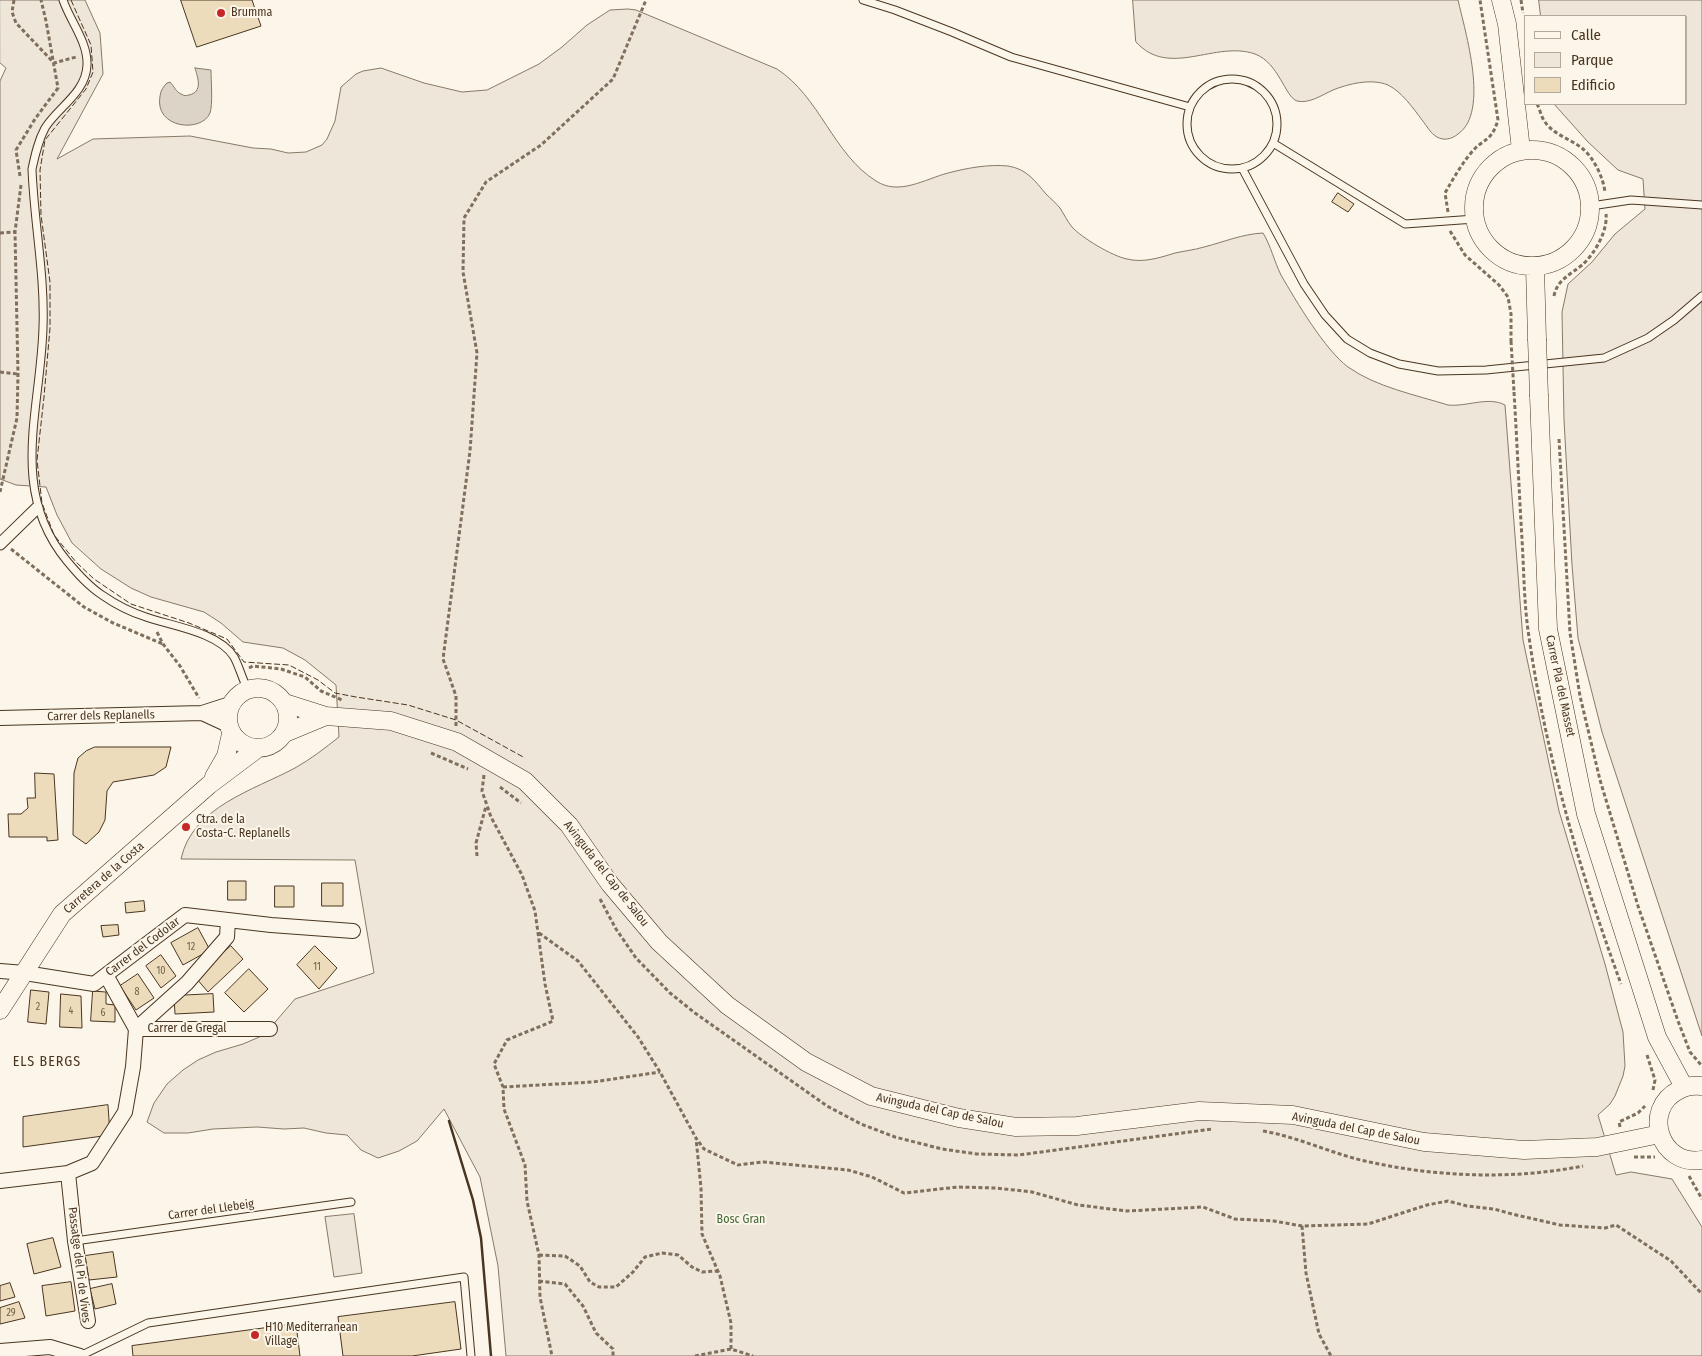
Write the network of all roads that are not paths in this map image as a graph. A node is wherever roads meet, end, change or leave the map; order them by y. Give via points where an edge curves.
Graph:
1 (64, 0) edge
2 (864, 0) edge
3 (1501, 0) edge
4 (1190, 107) junction
5 (1273, 143) junction
6 (1521, 150) junction
7 (1242, 168) junction
8 (1702, 205) edge
9 (1599, 209) junction
10 (1475, 219) junction
11 (1535, 267) junction
12 (1702, 296) edge
13 (37, 508) junction
14 (1, 542) edge
15 (247, 688) junction
16 (285, 703) junction
17 (230, 704) junction
18 (202, 713) junction
19 (326, 716) junction
20 (0, 718) edge
21 (230, 729) junction
22 (285, 733) junction
23 (256, 749) junction
24 (209, 785) junction
25 (228, 920) junction
26 (353, 931) dead end
27 (0, 970) edge
28 (25, 973) junction
29 (106, 975) junction
30 (0, 1010) edge
31 (136, 1029) junction
32 (270, 1029) dead end
33 (1702, 1086) edge
34 (1684, 1087) junction
35 (1660, 1134) junction
36 (1702, 1160) edge
37 (68, 1172) junction
38 (0, 1181) edge
39 (351, 1202) dead end
40 (75, 1241) junction
41 (88, 1321) dead end
42 (0, 1350) edge
43 (80, 1356) edge
44 (471, 1356) edge

1 - 13 lane via 84,47 87,64 84,80 75,94 45,128 32,169 43,303 32,448
2 - 4 lane via 920,19 1012,58
3 - 6 street via 1507,24
4 - 5 lane via 1196,96 1215,82 1239,79 1250,83 1261,89 1275,108 1277,132
4 - 7 lane via 1188,131 1198,153 1218,167
5 - 7 lane via 1260,160
5 - 10 lane via 1405,224
6 - 9 street via 1541,150 1571,165
6 - 10 street via 1490,168 1474,200
7 - 12 lane via 1304,284 1325,315 1347,339 1370,353 1399,364 1438,371 1486,370 1604,358 1648,338
8 - 9 lane via 1631,200
9 - 11 street via 1581,241 1569,254 1553,263
10 - 11 street via 1480,235 1496,254 1518,265
11 - 34 street, Carrer Pla del Masset, bridge via 1548,629 1589,823 1657,1037
13 - 14 street
13 - 15 lane via 46,530 78,575 126,609 213,639 225,647 234,657
15 - 16 street via 261,687 274,691
15 - 17 street
16 - 19 street, Avinguda del Cap de Salou
16 - 22 street via 289,717
17 - 18 street, Carrer dels Replanells
17 - 21 street via 226,720
18 - 20 street, Carrer dels Replanells
18 - 21 street, Carrer dels Replanells
19 - 22 street, Avinguda del Cap de Salou
19 - 35 street, Avinguda del Cap de Salou via 391,721 456,742 525,781 569,825 610,884 659,942 727,1005 806,1062 871,1096 1016,1128 1077,1126 1199,1111 1293,1115 1424,1142 1524,1150 1597,1147
21 - 23 street via 240,744
21 - 24 street, Carretera de la Costa via 226,756
22 - 23 street via 272,746
23 - 24 street, Carretera de la Costa
24 - 28 street, Carretera de la Costa via 62,914
25 - 26 street, Carrer del Codolar
25 - 29 street, Carrer del Codolar via 185,915
25 - 31 street via 227,937 187,983
27 - 28 street, Carrer del Codolar
28 - 29 street, Carrer del Codolar via 94,984
28 - 30 street, Carretera de la Costa
29 - 31 street, Carrer de Gregal
31 - 32 street, Carrer de Gregal
31 - 37 street via 125,1112 92,1163
33 - 34 street
34 - 35 street via 1665,1100 1658,1122
35 - 36 street via 1673,1153 1684,1159
37 - 38 street
37 - 40 street, Passatge del Pi de Vives
39 - 40 lane, Carrer del Llebeig
40 - 41 street, Passatge del Pi de Vives
42 - 43 street via 50,1347
43 - 44 lane via 148,1323 464,1278

